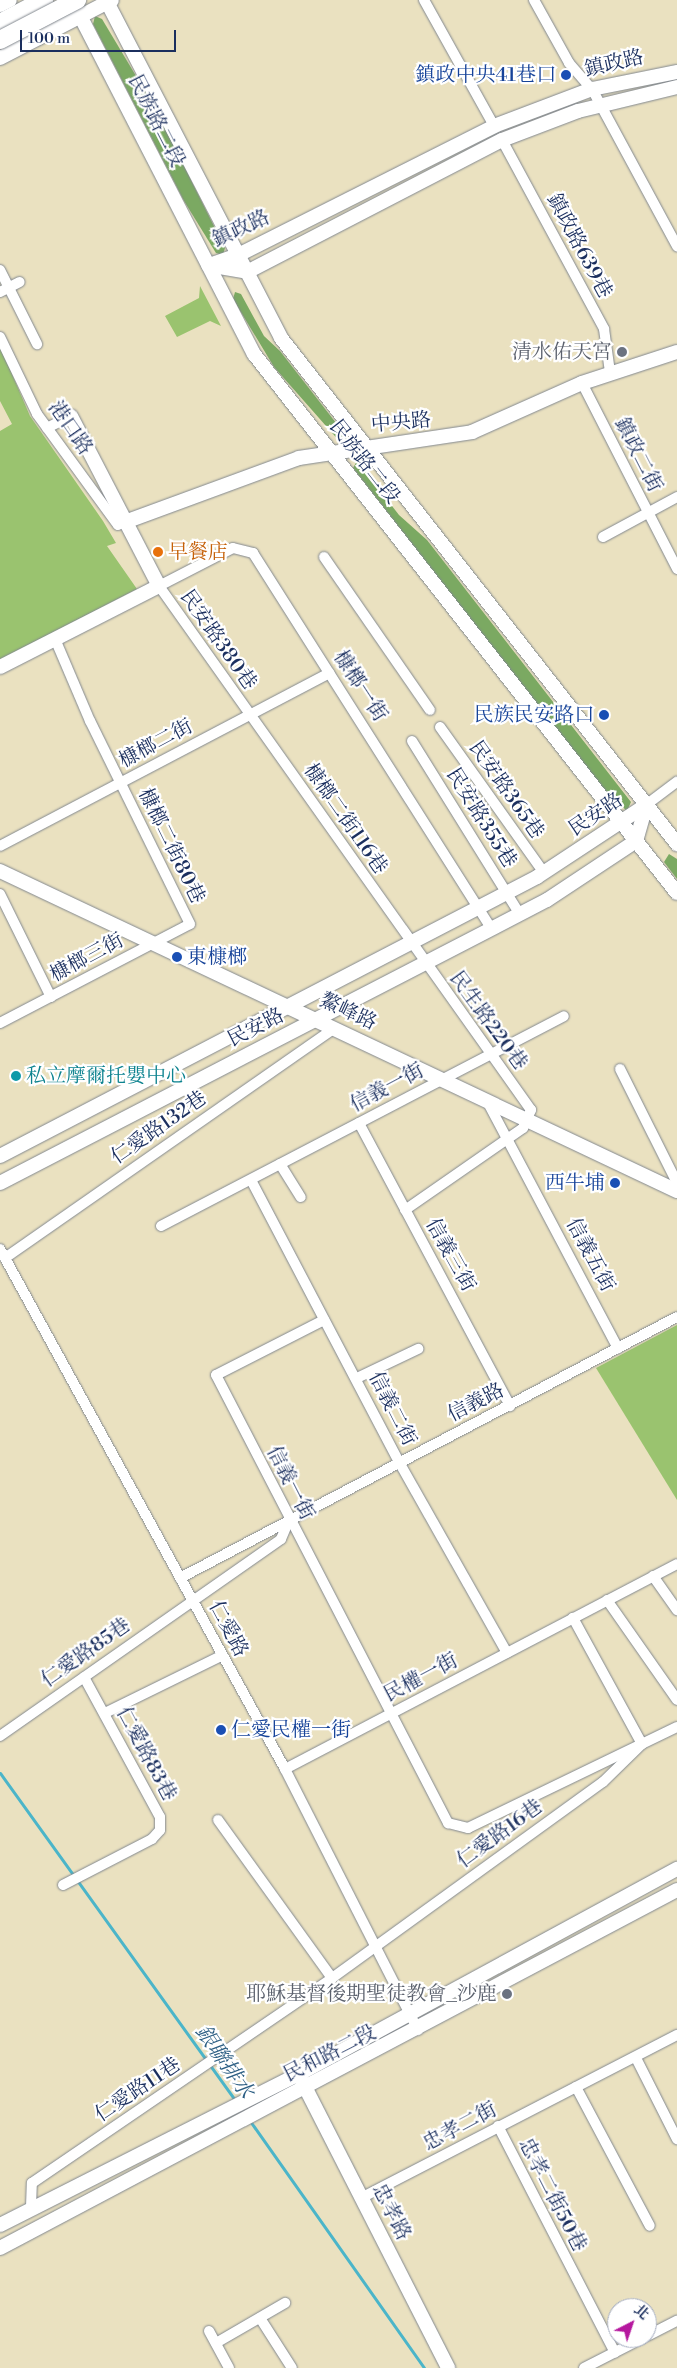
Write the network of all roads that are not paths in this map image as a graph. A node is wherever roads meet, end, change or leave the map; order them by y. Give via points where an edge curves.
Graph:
1 (10, 0) edge
2 (44, 0) edge
3 (72, 0) edge
4 (424, 0) edge
5 (534, 0) edge
6 (109, 1) edge
7 (0, 5) edge
8 (79, 8) edge
9 (0, 23) edge
10 (0, 40) edge
11 (0, 58) edge
12 (677, 72) edge
13 (677, 87) edge
14 (592, 89) junction
15 (601, 105) junction
16 (494, 126) junction
17 (502, 140) junction
18 (677, 246) edge
19 (238, 255) junction
20 (208, 265) junction
21 (0, 270) edge
22 (247, 272) junction
23 (20, 282) dead end
24 (4, 290) edge
25 (0, 337) edge
26 (37, 344) dead end
27 (677, 352) edge
28 (610, 372) junction
29 (582, 383) junction
30 (72, 416) joint
31 (47, 428) junction
32 (366, 447) junction
33 (331, 453) junction
34 (677, 497) edge
35 (647, 512) junction
36 (125, 522) junction
37 (603, 537) dead end
38 (324, 557) dead end
39 (677, 569) edge
40 (159, 586) junction
41 (55, 639) junction
42 (0, 667) edge
43 (329, 673) junction
44 (430, 710) dead end
45 (249, 715) junction
46 (440, 727) dead end
47 (412, 741) dead end
48 (677, 782) edge
49 (121, 783) junction
50 (646, 804) junction
51 (620, 822) junction
52 (636, 841) junction
53 (677, 844) edge
54 (0, 846) edge
55 (0, 871) edge
56 (544, 873) junction
57 (507, 893) junction
58 (677, 893) edge
59 (0, 894) edge
60 (478, 908) junction
61 (519, 913) junction
62 (190, 924) joint
63 (491, 928) junction
64 (152, 943) junction
65 (412, 943) junction
66 (425, 963) junction
67 (51, 997) junction
68 (289, 1007) junction
69 (564, 1016) dead end
70 (316, 1019) junction
71 (0, 1023) edge
72 (335, 1028) junction
73 (491, 1054) junction
74 (620, 1069) dead end
75 (443, 1079) junction
76 (486, 1100) junction
77 (527, 1120) junction
78 (359, 1123) junction
79 (507, 1139) junction
80 (0, 1156) edge
81 (280, 1164) junction
82 (250, 1180) junction
83 (0, 1183) edge
84 (677, 1183) edge
85 (677, 1191) edge
86 (301, 1198) dead end
87 (405, 1210) junction
88 (162, 1226) dead end
89 (2, 1253) edge
90 (677, 1317) edge
91 (324, 1320) junction
92 (618, 1348) junction
93 (418, 1349) dead end
94 (357, 1378) junction
95 (510, 1406) junction
96 (399, 1462) junction
97 (289, 1520) junction
98 (677, 1564) edge
99 (653, 1576) junction
100 (180, 1578) junction
101 (192, 1599) junction
102 (607, 1600) junction
103 (677, 1610) edge
104 (573, 1618) junction
105 (507, 1653) junction
106 (223, 1655) junction
107 (84, 1677) junction
108 (677, 1700) edge
109 (105, 1713) junction
110 (390, 1714) junction
111 (677, 1727) edge
112 (0, 1736) edge
113 (642, 1744) junction
114 (285, 1769) junction
115 (218, 1820) dead end
116 (677, 1869) edge
117 (66, 1883) dead end
118 (677, 1890) edge
119 (373, 1947) junction
120 (332, 1978) junction
121 (409, 2012) junction
122 (418, 2030) junction
123 (677, 2035) edge
124 (636, 2058) junction
125 (299, 2074) junction
126 (576, 2087) junction
127 (306, 2089) junction
128 (498, 2126) junction
129 (677, 2139) edge
130 (114, 2165) junction
131 (122, 2183) junction
132 (361, 2198) junction
133 (31, 2207) junction
134 (0, 2225) edge
135 (650, 2226) dead end
136 (0, 2248) edge
137 (284, 2303) dead end
138 (260, 2318) junction
139 (677, 2321) edge
140 (209, 2331) dead end
141 (657, 2331) edge
142 (216, 2344) junction
143 (623, 2348) edge
144 (615, 2352) junction
145 (229, 2368) edge
146 (292, 2368) edge
147 (448, 2368) edge
148 (584, 2368) edge

1 - 7 street
2 - 9 highway
3 - 8 street, 民族路二段
4 - 16 street
5 - 14 street via 569,64
6 - 8 street
6 - 19 street, 民族路二段
8 - 10 highway, bridge
8 - 11 street
8 - 20 street, 民族路二段
12 - 14 street, 鎮政路
13 - 15 street, 鎮政路
14 - 15 street
14 - 16 street, 鎮政路
15 - 17 street, 鎮政路
15 - 18 street
16 - 19 street, 鎮政路
17 - 22 street, 鎮政路
17 - 28 street, 鎮政路639巷 via 604,329
19 - 20 street, 鎮政路
19 - 22 street, 民族路二段
20 - 22 street, 鎮政路
20 - 33 street, 民族路二段 via 254,354
21 - 24 street
22 - 32 street, 民族路二段 via 281,338
23 - 24 street
24 - 26 street
25 - 31 street, 港口路
27 - 28 street, 中央路
28 - 29 street, 中央路
29 - 32 street, 中央路 via 455,437
29 - 35 street, 鎮政二街
30 - 31 street
30 - 36 street
31 - 36 street, 港口路 via 118,525
32 - 33 street, 中央路
32 - 50 street, 民族路二段
33 - 36 street, 中央路 via 299,458
33 - 51 street, 民族路二段
34 - 35 street
35 - 37 street
35 - 39 street, 鎮政二街
36 - 40 street
38 - 44 street
40 - 41 street, 槺榔一街
40 - 43 street, 槺榔一街 via 233,548 245,548
40 - 45 street, 民安路380巷
41 - 42 street, 槺榔一街
41 - 49 street, 槺榔二街80巷
43 - 45 street, 槺榔二街
43 - 60 street, 槺榔一街
45 - 49 street, 槺榔二街
45 - 65 street, 槺榔二街116巷
46 - 56 street, 民安路365巷
47 - 57 street, 民安路355巷
48 - 50 street
49 - 54 street, 槺榔二街
49 - 62 street, 槺榔二街80巷
50 - 51 street, 民安路
50 - 52 street, 民安路
50 - 53 street, 民族路二段
51 - 52 street, 民族路二段
51 - 56 street, 民安路
52 - 58 street, 民族路二段
52 - 61 street, 民安路
55 - 64 street, 鰲峰路
56 - 57 street, 民安路
57 - 60 street, 民安路
57 - 61 street, 民安路355巷
59 - 67 street
60 - 63 street, 槺榔一街
60 - 65 street, 民安路
61 - 63 street, 民安路
62 - 64 street, 槺榔三街
63 - 66 street, 民安路
64 - 67 street, 槺榔三街
64 - 68 street, 鰲峰路
65 - 66 street, 民生路220巷
65 - 68 street, 民安路
66 - 70 street, 民安路
66 - 73 street, 民生路220巷
67 - 71 street, 槺榔三街
68 - 70 street, 鰲峰路
68 - 80 street, 民安路
69 - 73 street
70 - 72 street, 鰲峰路
70 - 83 street, 民安路
72 - 75 street, 鰲峰路
72 - 89 street, 仁愛路132巷
73 - 75 street
73 - 77 street, 民生路220巷 via 531,1110
74 - 84 street
75 - 76 street, 鰲峰路
75 - 78 street, 信義一街
76 - 77 street, 鰲峰路
76 - 79 street, 信義五街
77 - 79 street
77 - 85 street, 鰲峰路
78 - 81 street, 信義一街
78 - 87 street, 信義三街
79 - 87 street
79 - 92 street, 信義五街
81 - 82 street, 信義一街
81 - 86 street
82 - 88 street, 信義一街
82 - 91 street, 信義二街
87 - 95 street, 信義三街
89 - 100 street, 仁愛路
90 - 92 street, 信義路
91 - 94 street, 信義二街
91 - 97 street, 信義一街 via 216,1375
92 - 95 street, 信義路
93 - 94 street
94 - 96 street, 信義二街
95 - 96 street, 信義路
96 - 97 street, 信義路
96 - 105 street, 信義二街
97 - 100 street, 信義路
97 - 101 street via 281,1539
97 - 110 street, 信義一街
98 - 99 street, 民權一街
99 - 102 street, 民權一街
99 - 103 street
100 - 101 street, 仁愛路
101 - 106 street, 仁愛路
101 - 107 street, 仁愛路85巷
102 - 104 street, 民權一街
102 - 108 street
104 - 105 street, 民權一街
104 - 113 street
105 - 110 street, 民權一街
106 - 109 street
106 - 114 street, 仁愛路
107 - 109 street, 仁愛路83巷
107 - 112 street, 仁愛路85巷
109 - 117 street, 仁愛路83巷 via 160,1817 160,1830 152,1839
110 - 113 street, 信義一街 via 448,1823 468,1828
110 - 114 street, 民權一街
111 - 113 street
113 - 119 street, 仁愛路16巷 via 602,1782
114 - 119 street, 仁愛路
115 - 120 street
116 - 121 street, 民和路二段
118 - 122 street, 民和路二段
119 - 120 street, 仁愛路11巷
119 - 121 street, 仁愛路
120 - 133 street, 仁愛路11巷 via 32,2183
121 - 122 street, 仁愛路
121 - 125 street, 民和路二段
122 - 127 street, 民和路二段
123 - 124 street, 忠孝二街
124 - 126 street, 忠孝二街
124 - 129 street
125 - 127 street, 忠孝路
125 - 130 street, 民和路二段
126 - 128 street, 忠孝二街
126 - 135 street
127 - 131 street, 民和路二段
127 - 132 street, 忠孝路
128 - 132 street, 忠孝二街
128 - 144 street, 忠孝二街50巷
130 - 131 street
130 - 133 street, 民和路二段
131 - 136 street, 民和路二段
132 - 147 street, 忠孝路
133 - 134 street, 民和路二段
137 - 138 street
138 - 142 street
138 - 146 street
139 - 141 street
140 - 142 street
142 - 145 street
143 - 144 street
144 - 148 street

